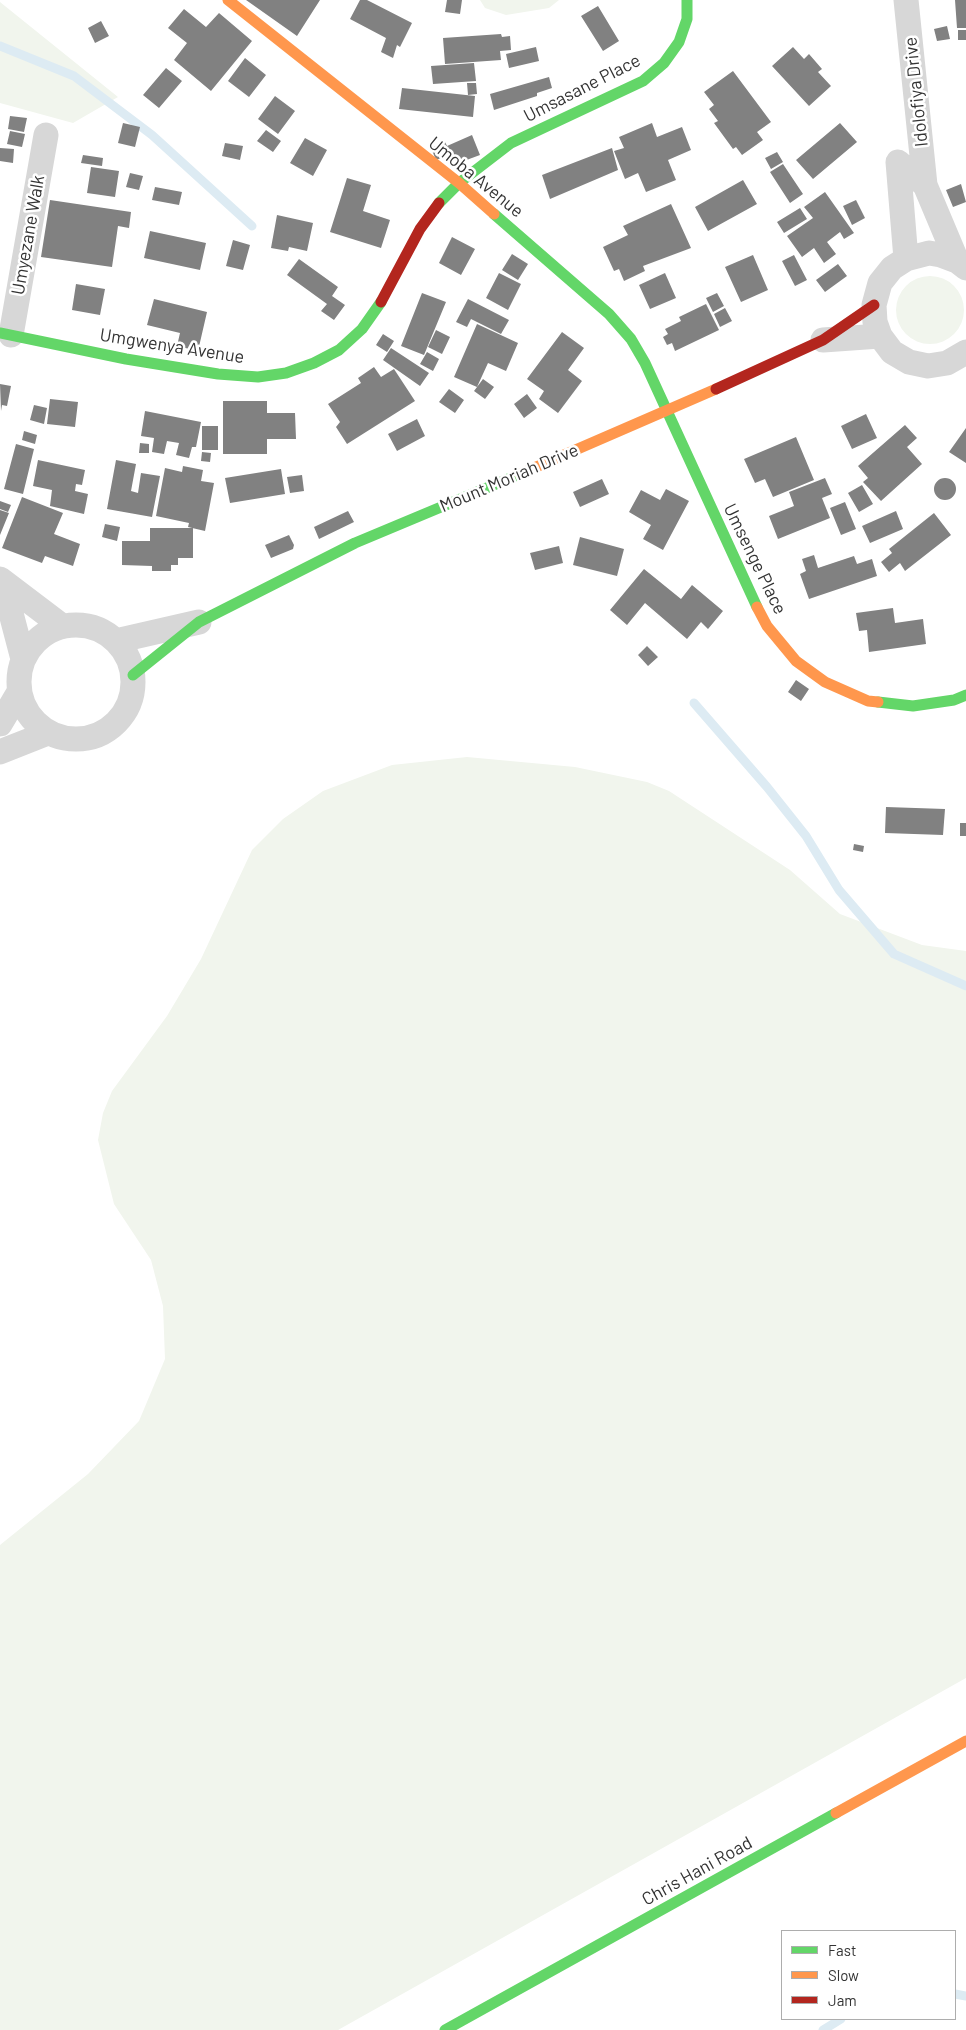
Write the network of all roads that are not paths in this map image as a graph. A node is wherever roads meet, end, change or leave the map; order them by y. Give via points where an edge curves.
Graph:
1 (228, 0) edge
2 (687, 0) edge
3 (906, 0) edge
4 (46, 135) dead end
5 (459, 183) junction
6 (925, 185) junction
7 (906, 259) junction
8 (962, 264) edge
9 (874, 305) junction
10 (5, 334) edge
11 (880, 336) junction
12 (823, 340) junction
13 (966, 352) edge
14 (668, 411) junction
15 (2, 581) edge
16 (199, 622) junction
17 (62, 626) junction
18 (116, 641) junction
19 (23, 660) junction
20 (133, 675) junction
21 (19, 692) junction
22 (966, 695) edge
23 (0, 724) edge
24 (48, 733) junction
25 (0, 752) edge
26 (966, 1741) edge
27 (444, 2030) edge

1 - 5 street, Umoba Avenue
2 - 5 street, Umsasane Place via 687,18 679,42 664,64 642,81 511,143
3 - 6 street, Idolofiya Drive
4 - 10 street, Umyezane Walk
5 - 10 street, Umgwenya Avenue via 420,229 386,295 362,329 340,350 286,373 258,377 218,374
5 - 14 street, Umoba Avenue via 609,314 631,339
6 - 7 street, Idolofiya Drive via 898,162
6 - 8 street, Idolofiya Drive
7 - 8 street via 929,253
7 - 9 street via 892,268 880,283
9 - 11 street
9 - 12 street, Mount Moriah Drive
11 - 12 street, Mount Moriah Drive
11 - 13 street via 900,357 928,366 948,363
12 - 14 street, Mount Moriah Drive
14 - 16 street, Mount Moriah Drive via 355,543
14 - 22 street, Umsenge Place via 743,580 767,626 796,661 825,682 868,701 913,706
15 - 17 street
15 - 19 street
16 - 18 street, Mount Moriah Drive
16 - 20 street, Mount Moriah Drive
17 - 18 street via 82,625 100,630
17 - 19 street via 44,634
18 - 20 street via 128,657
19 - 21 street via 18,676
20 - 24 street via 133,693 127,710 116,724 101,734 83,739 66,739
21 - 23 street
21 - 24 street via 24,709
24 - 25 street
26 - 27 street, Chris Hani Road

